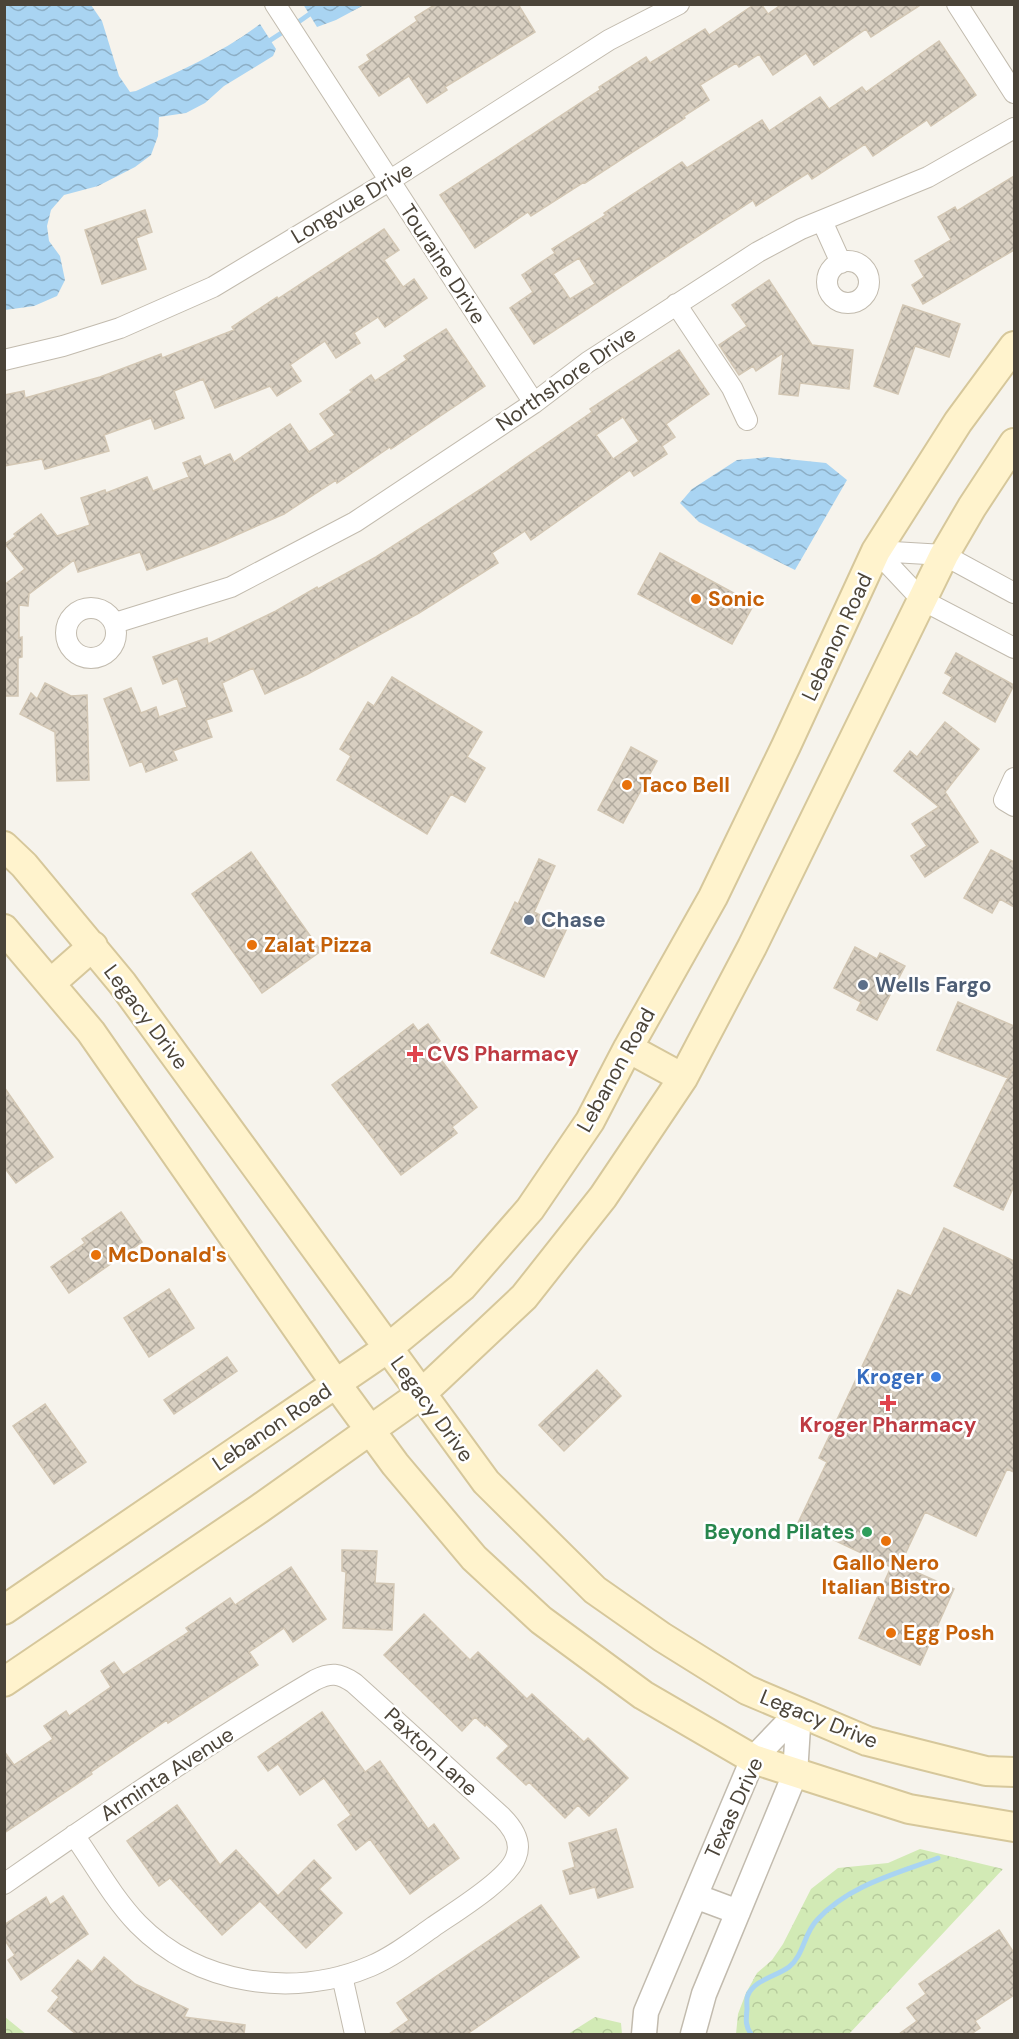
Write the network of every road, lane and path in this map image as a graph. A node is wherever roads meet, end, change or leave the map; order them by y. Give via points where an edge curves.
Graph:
1 (679, 4) edge
2 (957, 4) edge
3 (278, 8) edge
4 (1014, 93) edge
5 (1014, 128) edge
6 (389, 181) junction
7 (822, 221) junction
8 (841, 263) dead end
9 (676, 304) junction
10 (1014, 346) edge
11 (4, 360) edge
12 (534, 403) junction
13 (747, 420) dead end
14 (1014, 443) edge
15 (876, 550) junction
16 (944, 555) junction
17 (1014, 593) edge
18 (922, 600) junction
19 (115, 623) dead end
20 (1014, 648) edge
21 (1014, 778) edge
22 (1009, 803) edge
23 (4, 846) edge
24 (4, 929) edge
25 (93, 946) junction
26 (51, 983) junction
27 (628, 1048) junction
28 (683, 1078) junction
29 (388, 1348) junction
30 (336, 1383) junction
31 (421, 1394) junction
32 (370, 1431) junction
33 (4, 1610) edge
34 (334, 1673) joint
35 (4, 1683) edge
36 (798, 1711) junction
37 (753, 1759) junction
38 (1014, 1772) edge
39 (795, 1774) junction
40 (1014, 1827) edge
41 (74, 1835) junction
42 (4, 1884) edge
43 (695, 1896) junction
44 (738, 1912) junction
45 (342, 1976) junction
46 (646, 2032) edge
47 (356, 2034) edge
48 (693, 2034) edge

1 - 6 street, Longvue Drive via 609,40
2 - 4 street
3 - 6 street, Touraine Drive
5 - 7 street, Northshore Drive via 928,177
6 - 11 street, Longvue Drive via 213,287 171,307 120,328
6 - 12 street, Touraine Drive
7 - 8 street
7 - 9 street, Northshore Drive via 758,252
9 - 12 street, Northshore Drive
9 - 13 street via 732,388
10 - 15 main road, Lebanon Road via 958,422
12 - 19 street, Northshore Drive via 355,522 242,582
14 - 16 main road
15 - 16 street
15 - 18 street
15 - 27 main road, Lebanon Road via 713,897
16 - 17 street
16 - 18 main road
18 - 20 street
18 - 28 main road via 752,947
21 - 22 street
23 - 25 main road, Legacy Drive
24 - 26 main road
25 - 26 main road
25 - 29 main road, Legacy Drive
26 - 30 main road via 91,1032
27 - 28 main road
27 - 29 main road, Lebanon Road via 590,1120 530,1209 462,1287
28 - 31 main road via 603,1197 524,1297
29 - 30 main road, Lebanon Road
29 - 31 main road, Legacy Drive
30 - 32 main road
30 - 33 main road, Lebanon Road
31 - 32 main road
31 - 36 main road, Legacy Drive via 486,1482 595,1590 747,1690
32 - 35 main road
32 - 37 main road via 474,1558 541,1620 643,1695
34 - 41 street, Arminta Avenue via 292,1694
34 - 45 street, Paxton Lane via 370,1697 508,1824 518,1841 515,1861 500,1878 394,1954
36 - 37 street, Texas Drive
36 - 38 main road, Legacy Drive via 867,1740 986,1772
36 - 39 street, Texas Drive
37 - 39 main road
37 - 43 street, Texas Drive
39 - 40 main road via 909,1809
39 - 44 street, Texas Drive
41 - 42 street, Arminta Avenue
41 - 45 street via 130,1915 187,1960 232,1978 261,1983 301,1983
43 - 44 street
43 - 46 street, Texas Drive via 646,2012
44 - 48 street, Texas Drive via 704,1994
45 - 47 street

